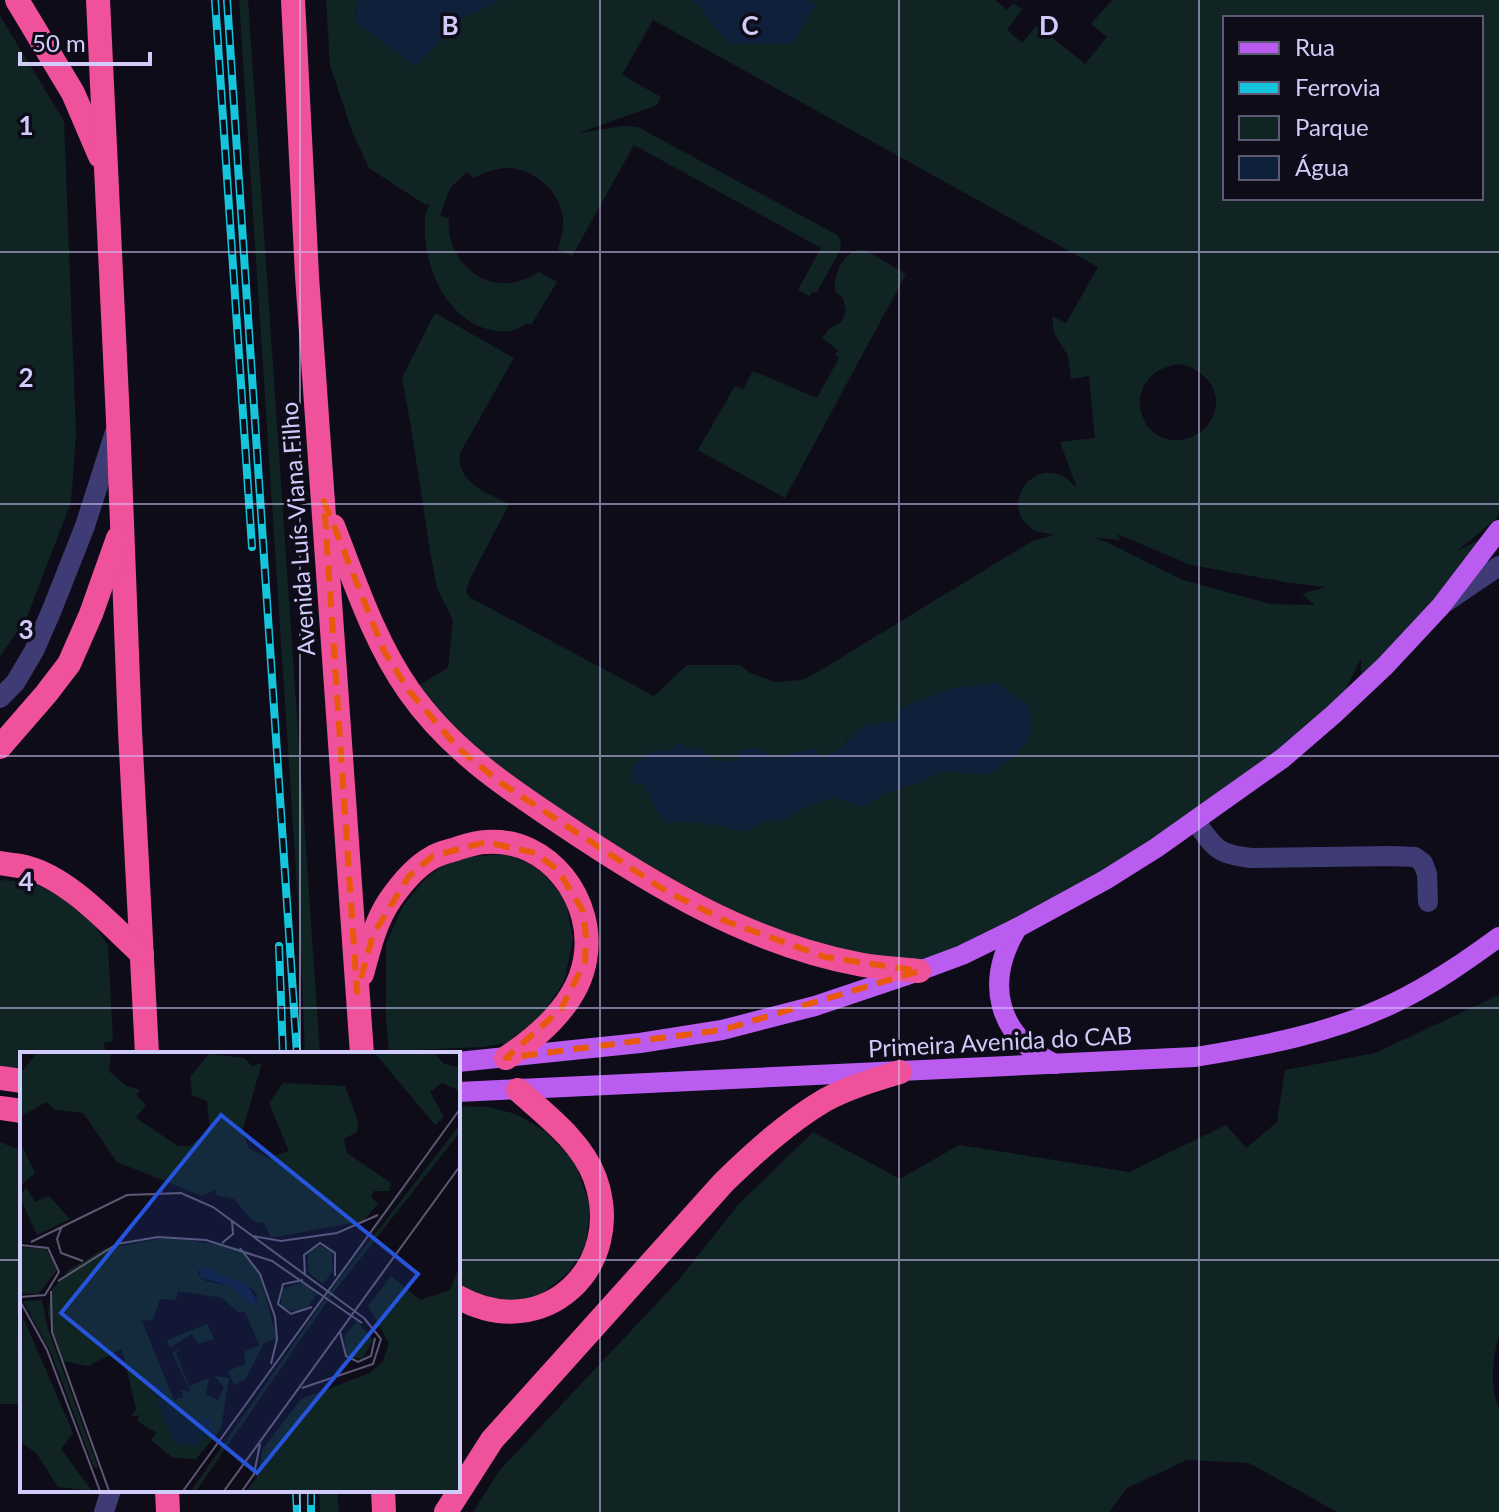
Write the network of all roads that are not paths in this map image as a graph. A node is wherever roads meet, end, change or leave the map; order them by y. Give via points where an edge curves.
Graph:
1 (17, 0) edge
2 (98, 0) edge
3 (293, 0) edge
4 (107, 172) junction
5 (118, 420) junction
6 (324, 501) junction
7 (122, 528) junction
8 (1499, 530) edge
9 (1499, 566) edge
10 (1441, 606) junction
11 (0, 698) edge
12 (0, 747) edge
13 (1195, 821) junction
14 (0, 863) edge
15 (1428, 902) dead end
16 (1017, 928) junction
17 (1499, 937) edge
18 (142, 954) junction
19 (919, 971) junction
20 (357, 992) junction
21 (147, 1052) edge
22 (362, 1052) edge
23 (506, 1058) junction
24 (465, 1061) edge
25 (1057, 1065) junction
26 (900, 1072) junction
27 (0, 1078) edge
28 (20, 1081) edge
29 (518, 1090) junction
30 (467, 1092) edge
31 (0, 1108) edge
32 (20, 1111) edge
33 (460, 1298) edge
34 (460, 1490) edge
35 (110, 1492) edge
36 (167, 1492) edge
37 (383, 1492) edge
38 (459, 1492) edge
39 (104, 1512) edge
40 (168, 1512) edge
41 (384, 1512) edge
42 (446, 1512) edge

1 - 4 highway via 73,93
2 - 4 highway
3 - 6 highway, Avenida Luís Viana Filho
4 - 5 highway
5 - 7 highway
5 - 11 lane via 51,612 34,651
6 - 19 highway via 384,651 409,691 459,749 501,783 666,891 728,922 825,957
6 - 20 highway, Avenida Luís Viana Filho
7 - 12 highway via 69,664
7 - 18 highway
8 - 10 main road
9 - 10 lane
10 - 13 main road via 1334,714
13 - 15 lane via 1215,848 1239,857 1415,857 1427,874
13 - 16 main road via 1105,880
14 - 18 highway via 52,878
16 - 19 main road
16 - 25 main road via 1000,966 1002,1007 1022,1042
17 - 25 main road, Primeira Avenida do CAB via 1456,969 1394,1003 1337,1025 1264,1046 1195,1057
18 - 21 highway
19 - 23 main road via 722,1030
20 - 22 highway, Avenida Luís Viana Filho
20 - 23 highway via 373,935 389,902 433,856 486,842 510,843 535,853 558,870 583,911 585,962 561,1009
23 - 24 main road
25 - 26 main road, Primeira Avenida do CAB
26 - 29 main road, Primeira Avenida do CAB
26 - 34 highway via 825,1101 724,1182 492,1440
27 - 28 highway
29 - 30 main road, Primeira Avenida do CAB
29 - 33 highway via 586,1158 601,1205 601,1233 584,1275 548,1304 504,1313
31 - 32 highway
35 - 39 lane
36 - 40 highway
37 - 41 highway
38 - 42 highway

